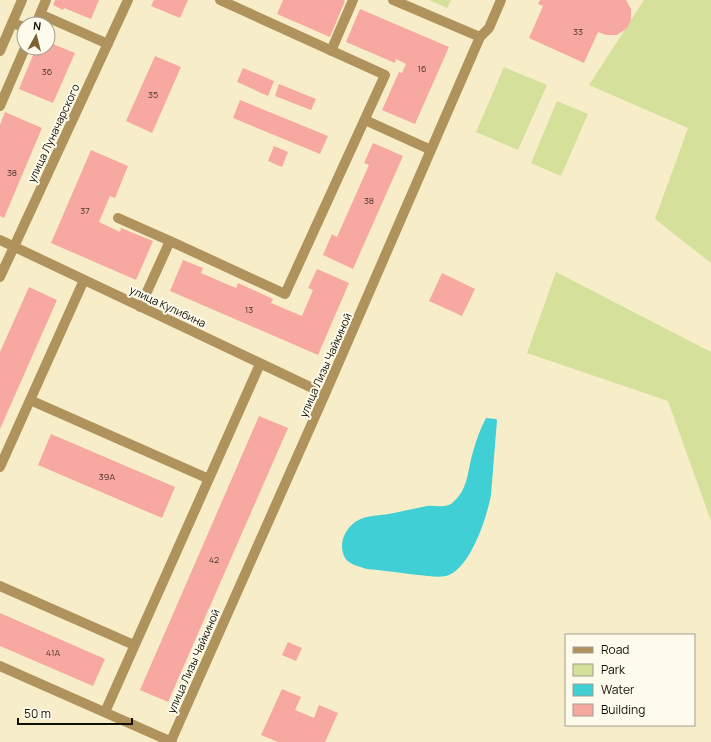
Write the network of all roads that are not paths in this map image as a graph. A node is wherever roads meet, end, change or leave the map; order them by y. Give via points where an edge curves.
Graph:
1 (22, 0) edge
2 (46, 0) edge
3 (128, 0) edge
4 (220, 0) edge
5 (353, 0) edge
6 (393, 0) edge
7 (502, 0) edge
8 (40, 14) joint
9 (12, 22) junction
10 (16, 24) edge
11 (480, 37) junction
12 (108, 44) junction
13 (0, 51) edge
14 (331, 51) junction
15 (22, 56) edge
16 (0, 106) edge
17 (365, 120) junction
18 (431, 150) junction
19 (118, 218) dead end
20 (0, 240) edge
21 (170, 241) junction
22 (14, 247) junction
23 (0, 277) edge
24 (84, 280) junction
25 (140, 307) junction
26 (260, 364) junction
27 (325, 394) junction
28 (30, 400) junction
29 (0, 468) edge
30 (209, 479) junction
31 (0, 586) edge
32 (134, 646) junction
33 (0, 666) edge
34 (105, 712) junction
35 (171, 741) edge

1 - 9 street
2 - 8 street
3 - 12 street, улица Луначарского
4 - 14 street
5 - 14 street
6 - 11 street
7 - 11 street, улица Лизы Чайкиной via 489,28
8 - 12 street
9 - 10 street
9 - 13 street
11 - 18 street, улица Лизы Чайкиной
12 - 22 street, улица Луначарского
14 - 17 street via 385,75
15 - 16 street
17 - 18 street
17 - 21 street via 286,294
18 - 27 street, улица Лизы Чайкиной
19 - 21 street
20 - 22 street, улица Кулибина
21 - 25 street
22 - 23 street, улица Луначарского
22 - 24 street, улица Кулибина
24 - 25 street, улица Кулибина
24 - 28 street
25 - 26 street, улица Кулибина
26 - 27 street, улица Кулибина
26 - 30 street
27 - 35 street, улица Лизы Чайкиной
28 - 29 street
28 - 30 street
30 - 32 street
31 - 32 street
32 - 34 street
33 - 34 street
34 - 35 street

